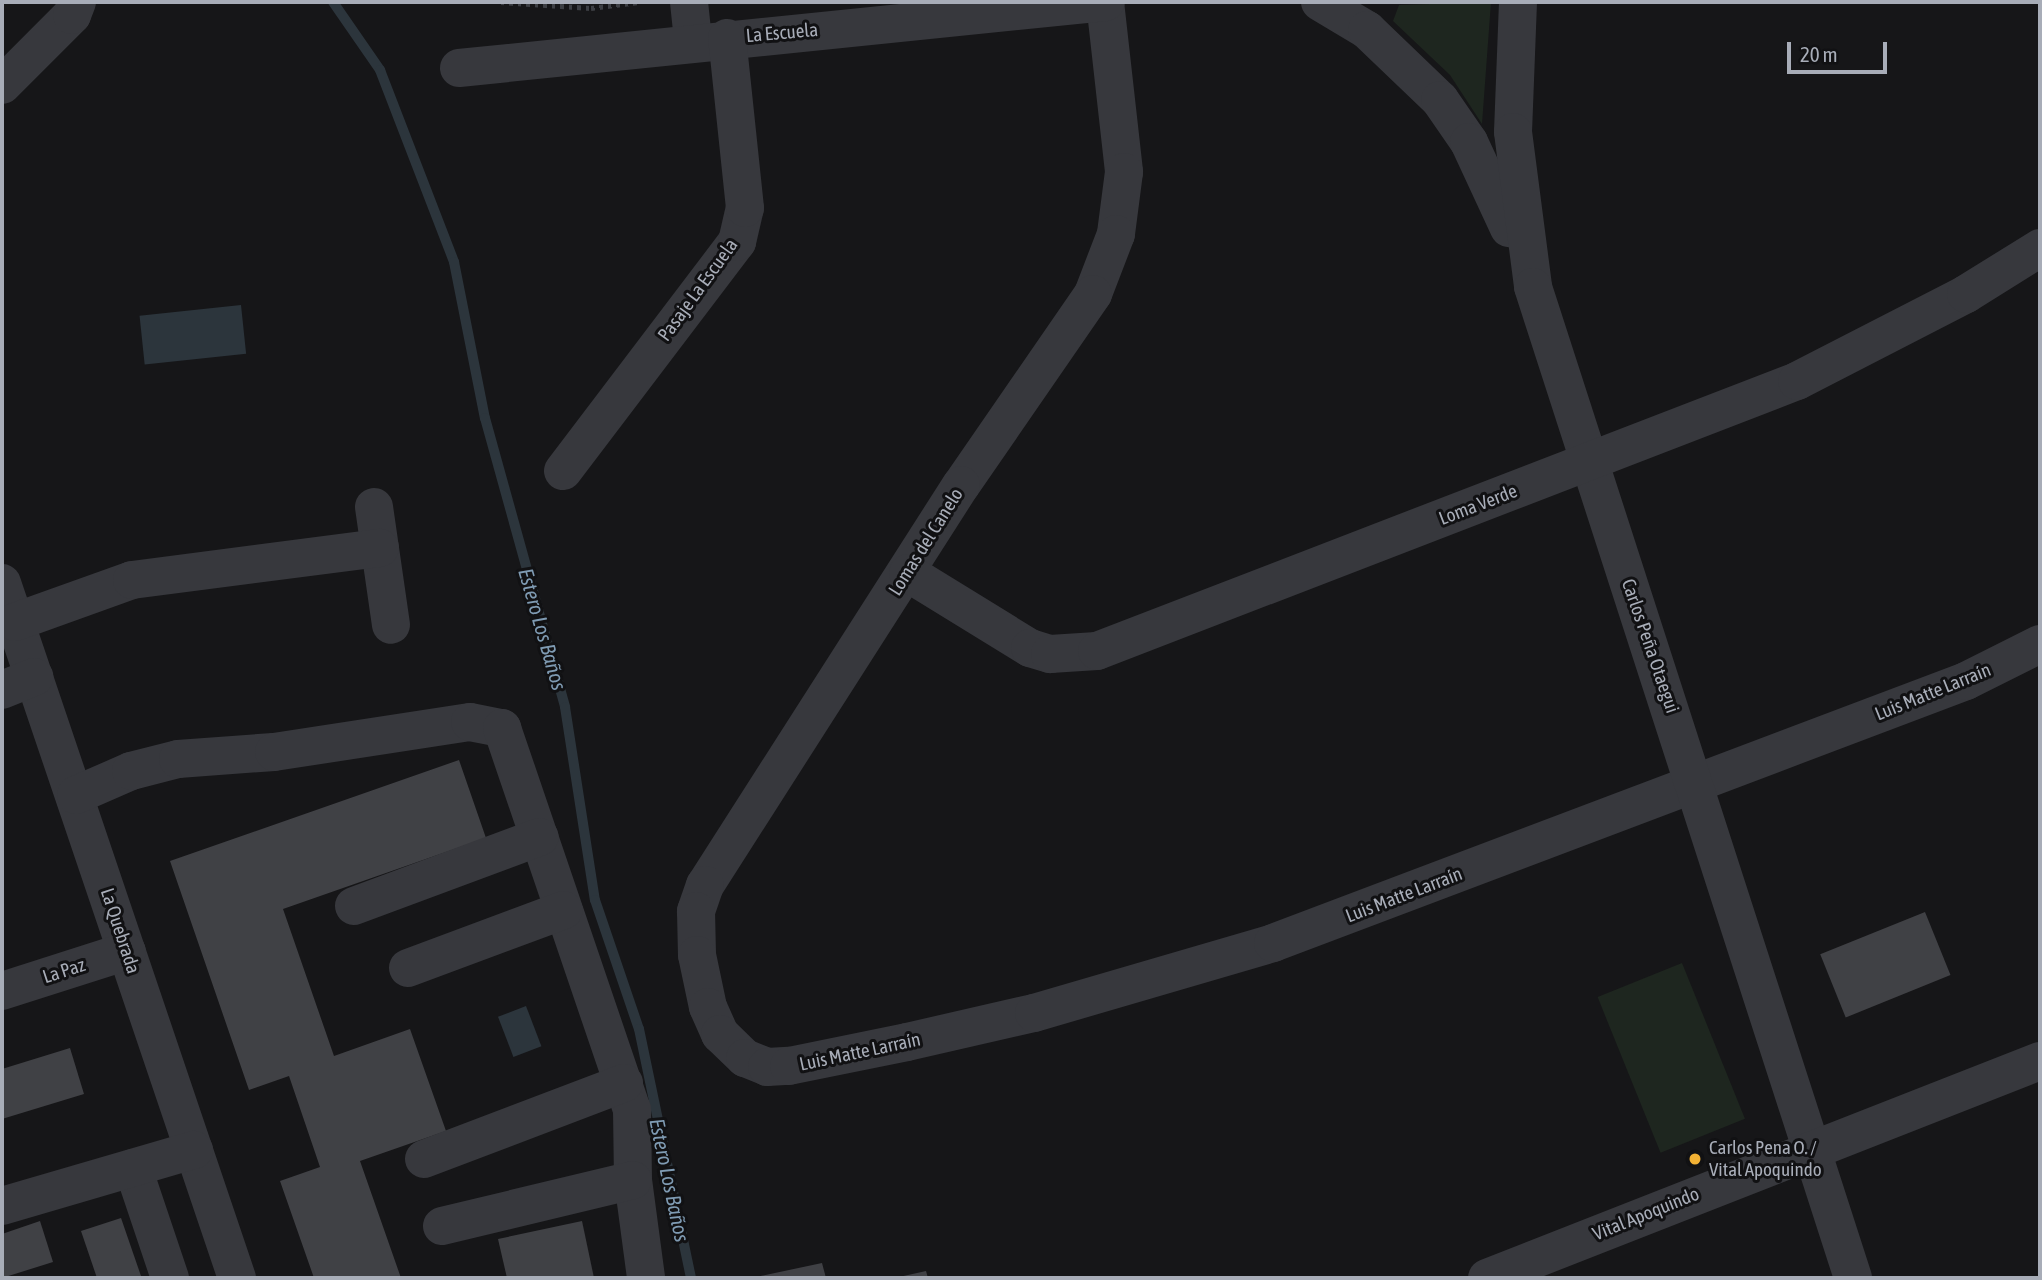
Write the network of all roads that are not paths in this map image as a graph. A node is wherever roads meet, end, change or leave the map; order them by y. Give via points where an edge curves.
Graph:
1 (689, 2) edge
2 (1106, 2) edge
3 (1320, 2) edge
4 (1518, 2) edge
5 (77, 6) edge
6 (710, 40) junction
7 (460, 68) dead end
8 (2, 85) edge
9 (2040, 248) edge
10 (1532, 287) junction
11 (1588, 462) junction
12 (563, 471) dead end
13 (374, 507) dead end
14 (380, 548) junction
15 (908, 573) junction
16 (2, 583) edge
17 (15, 622) junction
18 (391, 625) dead end
19 (2040, 644) edge
20 (18, 683) edge
21 (1695, 782) junction
22 (76, 795) junction
23 (540, 837) junction
24 (354, 906) dead end
25 (564, 910) junction
26 (127, 951) junction
27 (408, 968) dead end
28 (2, 991) edge
29 (745, 1058) joint
30 (2040, 1061) edge
31 (624, 1083) junction
32 (1809, 1149) junction
33 (194, 1150) junction
34 (424, 1159) dead end
35 (133, 1168) junction
36 (633, 1180) junction
37 (4, 1198) edge
38 (442, 1226) dead end
39 (170, 1278) edge
40 (237, 1278) edge
41 (646, 1278) edge
42 (1487, 1278) edge
43 (1853, 1278) edge

1 - 6 street, Pasaje La Escuela
2 - 6 street, La Escuela
2 - 15 street, Lomas del Canelo via 1124,172 1106,264 1076,322 961,485
3 - 10 street via 1377,38 1440,100 1469,142
4 - 10 street, Carlos Peña Otaegui via 1513,132
5 - 8 street
6 - 7 street, La Escuela
6 - 12 street, Pasaje La Escuela via 745,208 737,242
9 - 11 street, Loma Verde via 1943,307 1797,381
10 - 11 street, Carlos Peña Otaegui
11 - 15 street, Loma Verde via 1085,653 1030,648
11 - 21 street, Carlos Peña Otaegui
13 - 14 street
14 - 17 street via 132,580
14 - 18 street
15 - 29 street, Lomas del Canelo via 705,885 696,911 697,955 708,1007 720,1034
16 - 17 street, La Quebrada
17 - 20 street, La Quebrada
19 - 21 street, Luis Matte Larraín via 1966,681
20 - 22 street, La Quebrada
21 - 29 street, Luis Matte Larraín via 1387,902 1159,979 1034,1013 789,1066 767,1067
21 - 32 street, Carlos Peña Otaegui
22 - 23 street via 131,771 178,759 274,752 470,722 502,728
22 - 26 street, La Quebrada
23 - 24 street
23 - 25 street
25 - 27 street
25 - 31 street
26 - 28 street, La Paz
26 - 33 street, La Quebrada
30 - 32 street, Vital Apoquindo
31 - 34 street
31 - 36 street via 635,1133
32 - 42 street, Vital Apoquindo
32 - 43 street, Carlos Peña Otaegui
33 - 35 street
33 - 40 street, La Quebrada
35 - 37 street
35 - 39 street
36 - 38 street
36 - 41 street

